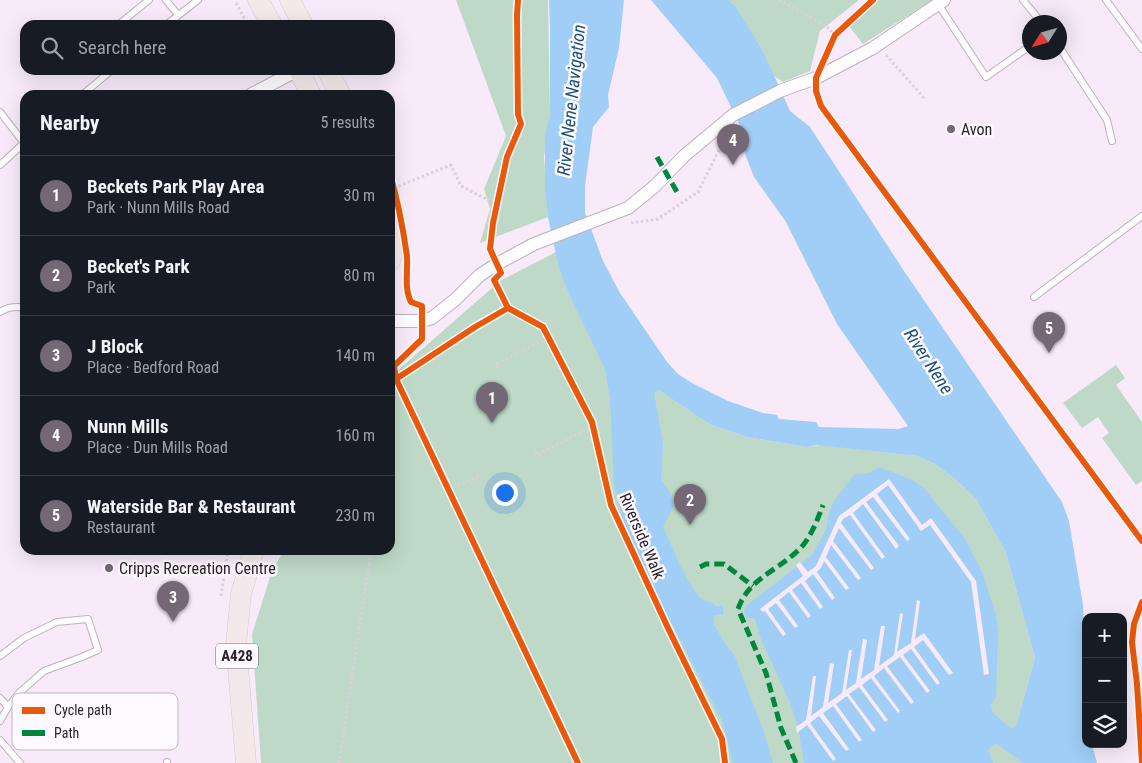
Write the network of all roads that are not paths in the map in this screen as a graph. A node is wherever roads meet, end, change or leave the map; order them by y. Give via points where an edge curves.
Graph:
1 (149, 0) edge
2 (166, 0) edge
3 (198, 0) edge
4 (258, 0) edge
5 (290, 0) edge
6 (1023, 0) edge
7 (1106, 0) edge
8 (941, 2) edge
9 (178, 15) junction
10 (1035, 15) edge
11 (124, 20) edge
12 (172, 20) edge
13 (269, 20) edge
14 (300, 20) edge
15 (1142, 49) edge
16 (1022, 52) edge
17 (1067, 59) edge
18 (106, 75) edge
19 (288, 75) edge
20 (301, 75) edge
21 (330, 75) edge
22 (88, 90) edge
23 (260, 90) edge
24 (309, 90) edge
25 (338, 90) edge
26 (0, 112) edge
27 (20, 138) edge
28 (1112, 141) dead end
29 (20, 147) edge
30 (0, 165) edge
31 (1142, 216) edge
32 (1034, 297) dead end
33 (20, 307) edge
34 (0, 312) edge
35 (395, 321) edge
36 (250, 555) edge
37 (0, 656) edge
38 (19, 693) edge
39 (0, 698) edge
40 (12, 702) edge
41 (8, 707) junction
42 (0, 721) edge
43 (0, 740) edge
44 (20, 763) edge
45 (246, 763) edge

1 - 11 lane
2 - 9 lane
3 - 9 lane
4 - 13 main road
5 - 14 main road
6 - 10 lane
7 - 15 lane
8 - 16 lane via 986,77
8 - 35 street via 873,48 733,115 628,208 534,244 480,275 456,300 432,318
9 - 12 lane
17 - 28 lane via 1107,120
18 - 22 lane
19 - 23 street
20 - 24 main road
21 - 25 main road
26 - 27 lane
29 - 30 lane
31 - 32 lane
33 - 34 lane via 5,308
36 - 45 main road, A428 via 241,594 236,644
37 - 38 lane via 24,638 57,622 88,620 98,650 44,671
39 - 41 lane
40 - 41 lane
41 - 42 lane
43 - 44 lane

